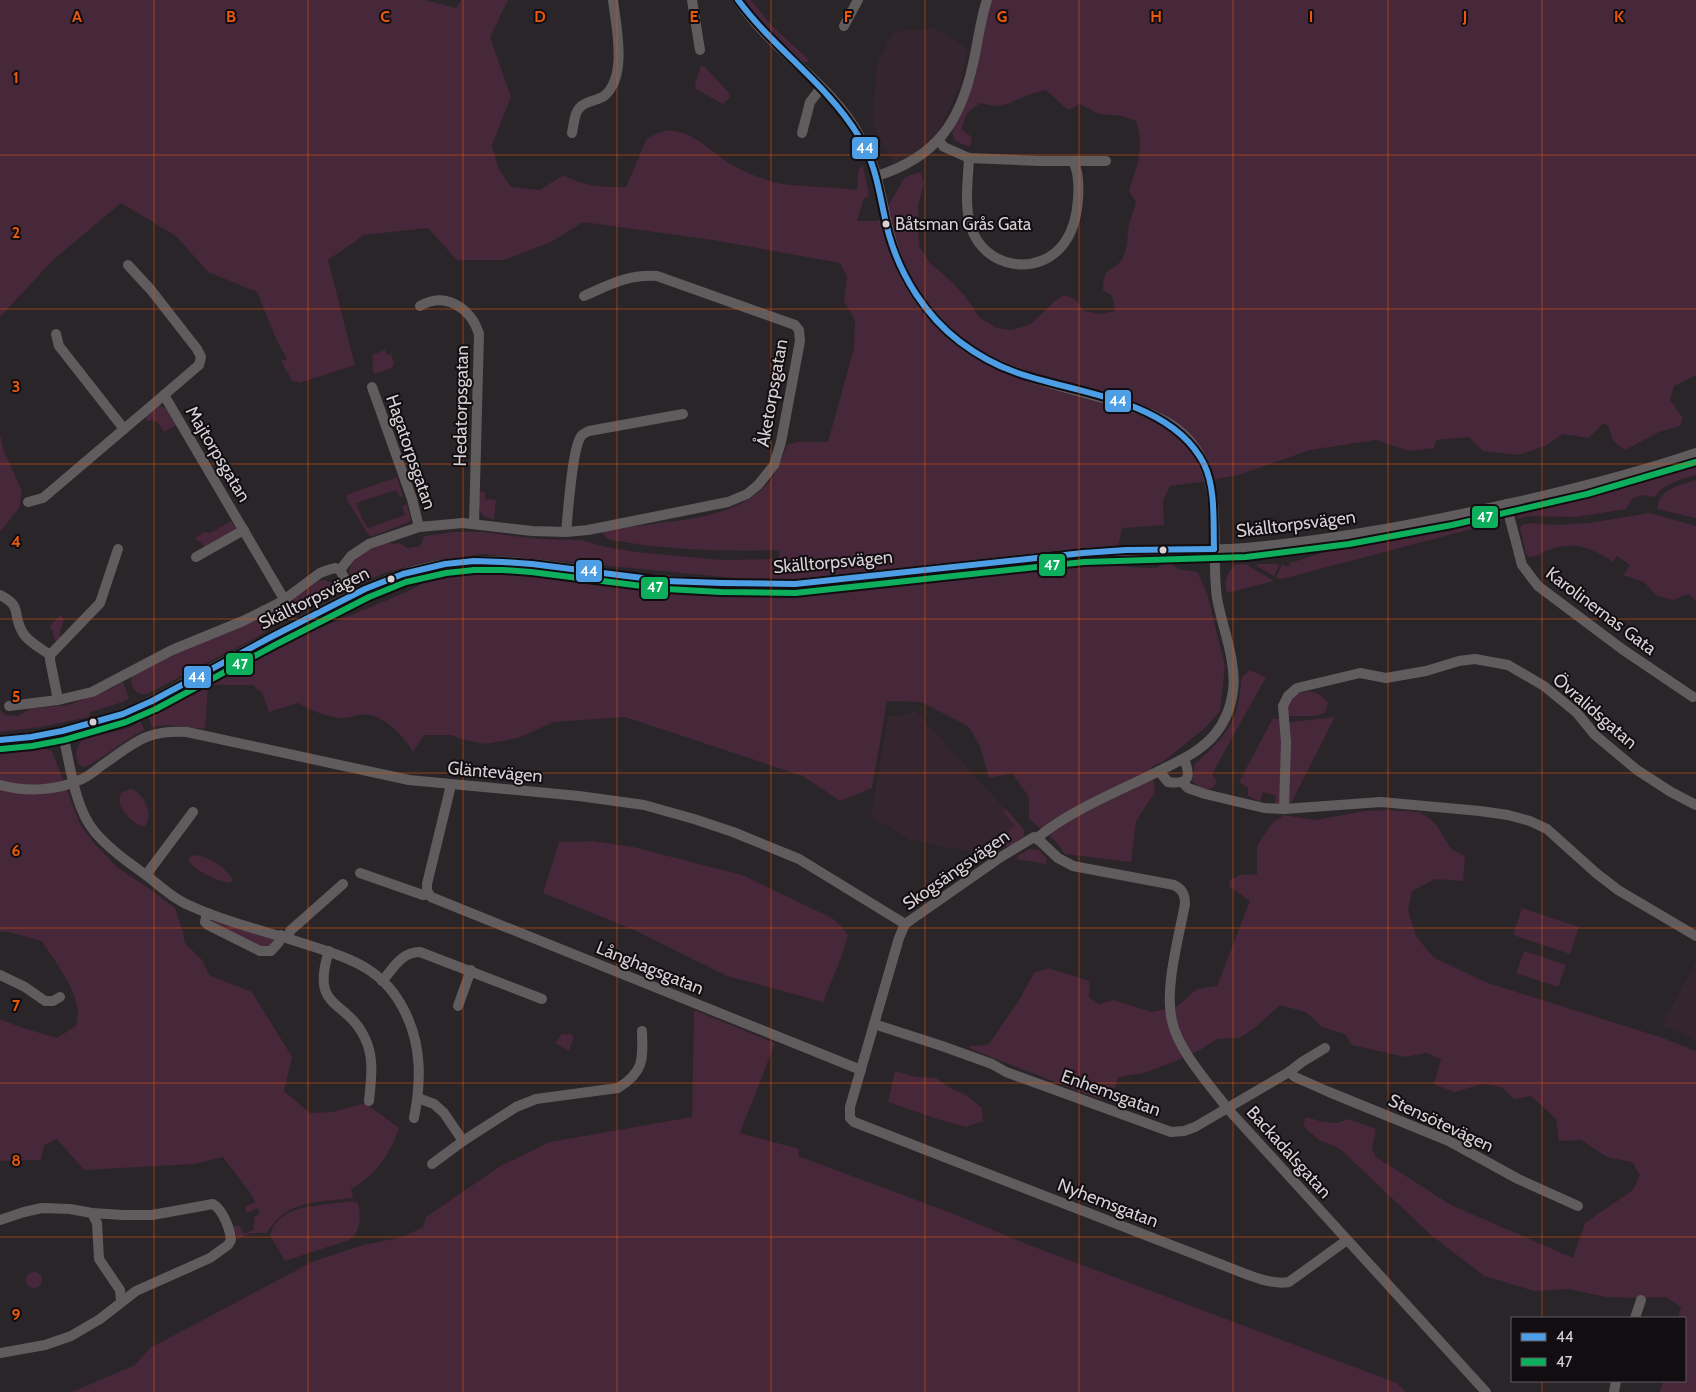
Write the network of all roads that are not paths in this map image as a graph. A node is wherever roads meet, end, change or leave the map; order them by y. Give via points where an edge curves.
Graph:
1 (613, 0) edge
2 (692, 0) edge
3 (738, 0) edge
4 (858, 0) edge
5 (987, 0) edge
6 (844, 26) dead end
7 (700, 50) dead end
8 (821, 88) junction
9 (572, 133) dead end
10 (802, 133) dead end
11 (939, 140) junction
12 (969, 158) junction
13 (1073, 161) junction
14 (1106, 161) dead end
15 (876, 176) junction
16 (128, 265) dead end
17 (584, 296) dead end
18 (420, 306) dead end
19 (56, 334) dead end
20 (372, 387) dead end
21 (164, 395) junction
22 (683, 414) dead end
23 (124, 429) junction
24 (1696, 453) edge
25 (28, 502) dead end
26 (1506, 504) junction
27 (474, 524) junction
28 (419, 527) junction
29 (244, 530) junction
30 (566, 532) junction
31 (118, 549) dead end
32 (1214, 549) junction
33 (196, 557) dead end
34 (340, 570) junction
35 (0, 595) edge
36 (354, 595) junction
37 (284, 599) junction
38 (50, 655) junction
39 (1693, 697) dead end
40 (58, 700) junction
41 (9, 706) dead end
42 (62, 731) junction
43 (0, 740) edge
44 (1184, 758) junction
45 (1159, 771) junction
46 (74, 782) junction
47 (1182, 782) junction
48 (451, 785) junction
49 (0, 786) edge
50 (1696, 805) edge
51 (1284, 809) junction
52 (193, 812) dead end
53 (1037, 838) junction
54 (360, 873) dead end
55 (146, 875) junction
56 (343, 884) dead end
57 (1182, 891) joint
58 (429, 894) junction
59 (207, 913) junction
60 (905, 924) junction
61 (284, 936) junction
62 (1696, 936) edge
63 (329, 951) junction
64 (471, 970) junction
65 (0, 975) edge
66 (382, 981) junction
67 (60, 997) dead end
68 (542, 999) dead end
69 (458, 1006) dead end
70 (874, 1024) junction
71 (642, 1031) dead end
72 (1325, 1048) dead end
73 (861, 1070) junction
74 (1289, 1072) junction
75 (418, 1098) junction
76 (369, 1101) dead end
77 (1227, 1108) junction
78 (414, 1118) dead end
79 (850, 1118) joint
80 (463, 1141) junction
81 (432, 1164) dead end
82 (1578, 1206) dead end
83 (98, 1213) junction
84 (0, 1220) edge
85 (1347, 1240) junction
86 (120, 1290) junction
87 (131, 1294) junction
88 (1641, 1300) dead end
89 (122, 1301) junction
90 (1635, 1317) edge
91 (0, 1354) edge
92 (1486, 1392) edge

1 - 9 street via 619,46 616,75 604,96 582,104 576,112
2 - 7 street
3 - 8 street via 765,35
4 - 6 street
5 - 11 street via 968,84
8 - 10 street via 810,102
8 - 15 street via 855,129
11 - 12 street via 944,147
11 - 15 street via 917,158
12 - 13 street
12 - 13 street via 971,228 987,252 1003,262 1020,265 1048,257 1065,243 1071,232 1079,190
13 - 14 street
15 - 32 street via 890,236 902,269 925,306 952,335 972,351 1003,367 1150,413 1187,439 1203,462 1210,482
16 - 21 street, Majtorpsgatan via 193,343 200,357 199,365
17 - 30 street, Åketorpsgatan via 618,281 641,275 657,276 791,323 799,330 800,341 777,457 766,475 747,494 714,506
18 - 27 street, Hedatorpsgatan via 432,300 458,305 479,334
19 - 23 street via 59,346
20 - 28 street, Hagatorpsgatan
21 - 23 street, Majtorpsgatan
21 - 29 street, Majtorpsgatan
22 - 30 street via 582,435 571,480
23 - 25 street, Majtorpsgatan via 43,498
24 - 26 street, Skälltorpsvägen via 1619,478
26 - 32 street, Skälltorpsvägen via 1411,525 1336,537
26 - 39 street, Karolinernas Gata via 1522,565 1538,586
27 - 28 street, Åketorpsgatan
27 - 30 street, Åketorpsgatan
28 - 34 street, Åketorpsgatan via 369,544 351,556
29 - 33 street, Majtorpsgatan
29 - 37 street, Majtorpsgatan
31 - 38 street via 100,603
32 - 36 street, Skälltorpsvägen via 1083,553 795,584 650,579 515,561 452,563 391,578
32 - 44 street via 1217,598 1234,690 1224,722 1216,734 1203,747
34 - 36 street
34 - 37 street via 334,568 320,573
35 - 38 street via 13,603 26,637
36 - 42 street, Skälltorpsvägen via 154,700 123,714
37 - 40 street via 242,621 172,650 110,684
38 - 40 street
40 - 41 street
42 - 43 street, Skälltorpsvägen
42 - 46 street
44 - 45 street
44 - 47 street via 1188,774
45 - 47 street via 1168,782
45 - 53 street via 1080,809
46 - 48 street, Gläntevägen via 140,740 171,731 409,780
46 - 49 street, Gläntevägen via 44,789
46 - 55 street via 93,830 115,852
47 - 51 street via 1188,788 1205,794 1264,808
48 - 58 street via 427,884
48 - 60 street, Gläntevägen via 579,796 643,805 694,819 799,859
50 - 51 street, Övralidsgatan via 1637,770 1544,686 1508,665 1474,659 1386,678 1360,673 1297,688 1283,706 1286,742
51 - 62 street via 1381,802 1482,807 1530,821 1547,829 1630,898 1645,901
52 - 55 street
53 - 57 street, Skogsängsvägen via 1058,858 1073,866 1174,885
53 - 60 street, Skogsängsvägen via 1001,856
54 - 58 street, Långhagsgatan via 423,895
55 - 59 street via 175,897
56 - 61 street
57 - 77 street, Backadalsgatan via 1185,904 1172,976 1172,1022 1185,1050
58 - 73 street, Långhagsgatan via 451,906
59 - 61 street
59 - 61 street via 205,922 208,925 260,951 271,951
60 - 70 street, Skogsängsvägen
61 - 63 street
63 - 66 street via 360,964
63 - 76 street via 323,972 326,995 356,1024 367,1044 371,1065
64 - 66 street via 429,954 414,952 405,955
64 - 68 street
64 - 69 street
65 - 67 street via 45,1001
66 - 75 street via 400,1003 415,1035 419,1066
70 - 73 street, Skogsängsvägen
70 - 77 street, Enhemsgatan via 992,1064 1006,1072 1171,1132 1195,1127
71 - 80 street via 643,1055 637,1073 618,1088 536,1099 516,1107
72 - 74 street, Enhemsgatan
73 - 79 street, Skogsängsvägen
74 - 77 street, Enhemsgatan
74 - 82 street, Stensötevägen via 1312,1085 1449,1141 1518,1179
75 - 78 street
75 - 80 street via 434,1104 443,1112
77 - 85 street, Backadalsgatan
79 - 85 street, Nyhemsgatan via 1270,1281 1289,1282
80 - 81 street
83 - 84 street via 42,1208
83 - 86 street via 99,1259
83 - 87 street via 152,1214 213,1204 218,1207 231,1235 228,1245 210,1258
85 - 92 street, Backadalsgatan
86 - 87 street
86 - 89 street
87 - 89 street
88 - 90 street
89 - 91 street via 100,1319 70,1336 45,1346

